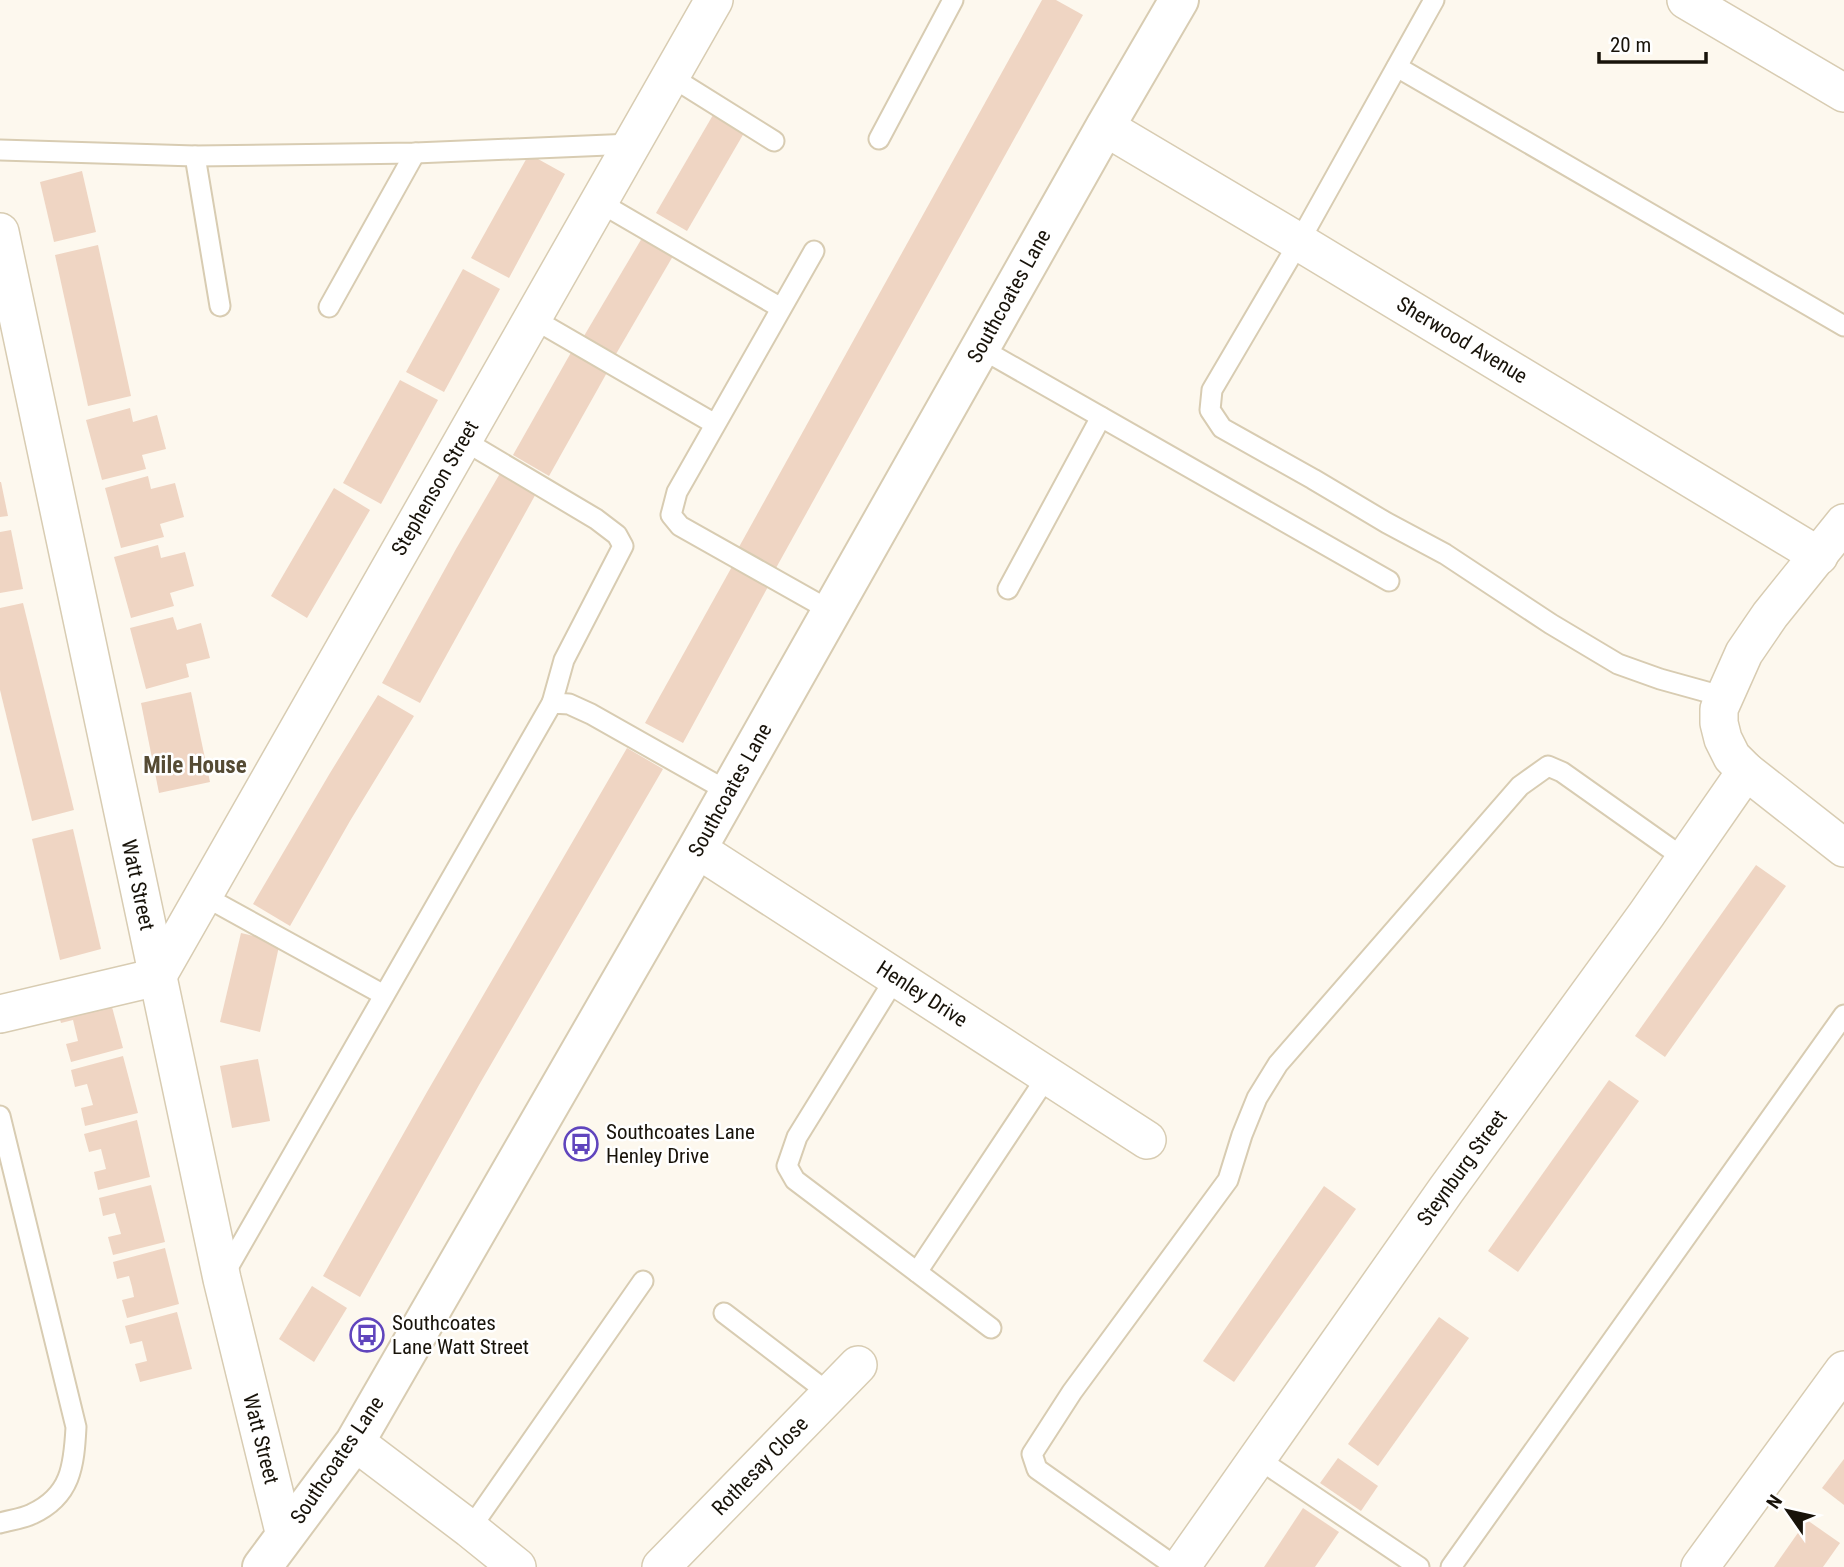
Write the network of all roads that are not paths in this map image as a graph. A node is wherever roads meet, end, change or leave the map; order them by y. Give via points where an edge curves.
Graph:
1 (713, 0) edge
2 (953, 0) edge
3 (1179, 0) edge
4 (1434, 0) edge
5 (1686, 0) edge
6 (1397, 67) junction
7 (670, 76) junction
8 (1844, 93) edge
9 (1105, 127) junction
10 (879, 139) dead end
11 (774, 141) dead end
12 (632, 144) junction
13 (0, 150) edge
14 (415, 153) junction
15 (195, 156) junction
16 (599, 202) junction
17 (0, 232) edge
18 (1299, 242) junction
19 (814, 251) dead end
20 (220, 306) dead end
21 (329, 307) dead end
22 (781, 308) junction
23 (532, 318) junction
24 (1844, 326) edge
25 (980, 348) junction
26 (1101, 417) junction
27 (715, 424) junction
28 (463, 440) junction
29 (1844, 523) edge
30 (1819, 556) junction
31 (1389, 581) dead end
32 (1008, 589) dead end
33 (831, 611) junction
34 (1725, 697) junction
35 (552, 703) junction
36 (1746, 771) junction
37 (729, 792) junction
38 (1841, 840) edge
39 (697, 849) junction
40 (1685, 859) junction
41 (204, 896) junction
42 (158, 977) junction
43 (896, 977) junction
44 (384, 995) junction
45 (0, 1014) edge
46 (1844, 1015) edge
47 (1048, 1075) junction
48 (0, 1116) edge
49 (1147, 1140) dead end
50 (917, 1272) junction
51 (222, 1279) junction
52 (643, 1281) dead end
53 (724, 1313) dead end
54 (991, 1328) dead end
55 (858, 1364) dead end
56 (1844, 1370) edge
57 (830, 1394) junction
58 (355, 1442) junction
59 (1257, 1458) junction
60 (0, 1523) edge
61 (470, 1529) junction
62 (285, 1536) junction
63 (262, 1567) edge
64 (517, 1567) edge
65 (661, 1567) edge
66 (1179, 1567) edge
67 (1419, 1567) edge
68 (1451, 1567) edge
69 (1700, 1567) edge

1 - 7 street, Stephenson Street
2 - 10 lane
3 - 9 street, Southcoates Lane
4 - 6 lane
5 - 8 street
6 - 18 lane
6 - 24 lane
7 - 11 lane
7 - 12 street, Stephenson Street
9 - 18 street, Sherwood Avenue
9 - 25 street, Southcoates Lane
12 - 14 lane
12 - 16 street, Stephenson Street
13 - 15 lane
14 - 15 lane
14 - 21 lane
15 - 20 lane
16 - 22 lane
16 - 23 street, Stephenson Street
17 - 42 street, Watt Street
18 - 30 street, Sherwood Avenue
18 - 34 lane via 1212,390 1210,410 1222,428 1445,554 1618,664
19 - 22 lane
22 - 27 lane
23 - 27 lane
23 - 28 street, Stephenson Street
25 - 26 lane
25 - 33 street, Southcoates Lane
26 - 31 lane
26 - 32 lane
27 - 33 lane via 677,492 671,515 680,526
28 - 35 lane via 596,519 623,545 564,660
28 - 41 street, Stephenson Street
29 - 30 street
30 - 34 street via 1744,653
33 - 37 street, Southcoates Lane
34 - 36 street via 1719,709 1723,739
35 - 37 lane via 569,704 591,714
35 - 44 lane
36 - 38 street
36 - 40 street, Steynburg Street
37 - 39 street, Southcoates Lane
39 - 43 street, Henley Drive
39 - 58 street, Southcoates Lane
40 - 59 street, Steynburg Street
40 - 66 lane via 1548,766 1520,786 1278,1064 1257,1098 1228,1180 1072,1392 1032,1454 1037,1469
41 - 42 street, Stephenson Street
41 - 44 lane
42 - 45 street
42 - 51 street, Watt Street
43 - 47 street, Henley Drive
43 - 50 lane via 797,1137 787,1166 795,1180
44 - 51 lane
46 - 68 lane
47 - 49 street, Henley Drive
47 - 50 lane
48 - 60 lane via 76,1427 69,1479 54,1501 30,1516
50 - 54 lane
51 - 62 street, Watt Street
52 - 61 lane
53 - 57 lane
55 - 57 street, Rothesay Close
56 - 69 street
57 - 65 street, Rothesay Close
58 - 61 street
58 - 62 street, Southcoates Lane
59 - 66 street, Steynburg Street
59 - 67 lane
61 - 64 street
62 - 63 street, Southcoates Lane

